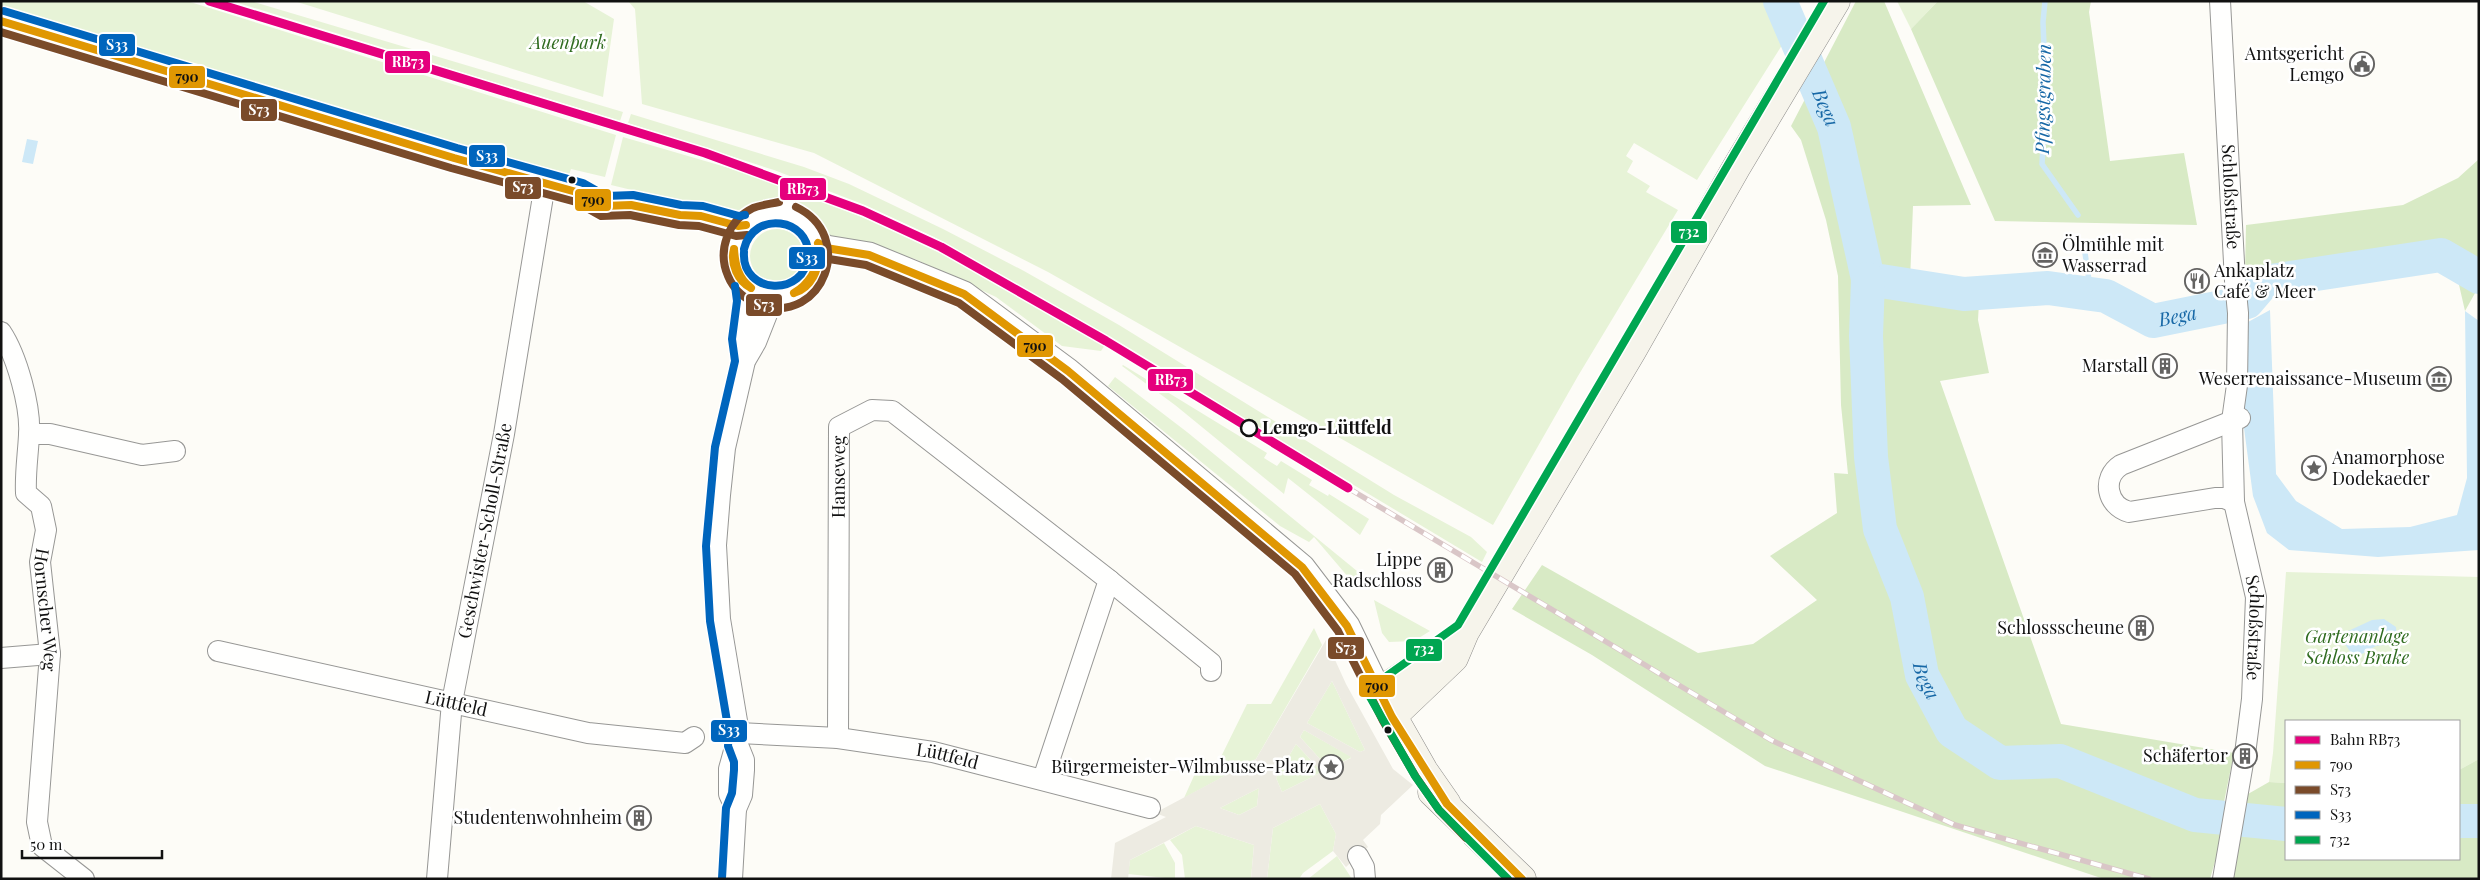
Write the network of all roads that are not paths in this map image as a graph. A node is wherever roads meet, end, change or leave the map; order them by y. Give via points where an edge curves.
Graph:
1 (1836, 1) edge
2 (2220, 1) edge
3 (1, 20) edge
4 (545, 184) junction
5 (740, 235) junction
6 (818, 243) junction
7 (891, 264) junction
8 (817, 268) junction
9 (745, 284) junction
10 (778, 298) junction
11 (1, 332) edge
12 (745, 361) junction
13 (2236, 420) junction
14 (29, 434) junction
15 (176, 451) dead end
16 (2234, 502) junction
17 (1109, 580) junction
18 (1465, 632) junction
19 (218, 651) dead end
20 (50, 654) junction
21 (1, 658) edge
22 (1211, 671) dead end
23 (1379, 692) junction
24 (452, 702) junction
25 (1392, 717) junction
26 (694, 737) dead end
27 (838, 738) junction
28 (738, 739) junction
29 (1043, 779) junction
30 (1150, 808) dead end
31 (1358, 856) dead end
32 (84, 879) edge
33 (437, 879) edge
34 (732, 879) edge
35 (1365, 879) edge
36 (1522, 879) edge
37 (2223, 879) edge

1 - 18 main road
2 - 13 street, Schloßstraße via 2238,313
3 - 4 street
4 - 5 street via 580,193 604,206 631,205 701,216 738,226
4 - 24 street, Geschwister-Scholl-Straße via 504,434
5 - 6 street via 756,217 768,213 787,214 804,222
5 - 9 street via 735,267
6 - 7 street via 826,248 869,255
6 - 8 street
7 - 8 street via 838,264
7 - 23 street via 964,294 1068,371 1302,567 1347,626
8 - 10 street via 812,280 802,290
9 - 10 street via 766,297
9 - 12 street via 747,301 742,339
10 - 12 street via 769,309
11 - 14 street, Hornscher Weg via 11,347 28,413
12 - 28 street via 725,448 716,546 720,619
13 - 16 street, Schloßstraße
13 - 16 street via 2121,465 2112,473 2108,488 2116,505 2129,512 2215,498
14 - 15 street via 50,434 142,455
14 - 20 street, Hornscher Weg via 26,493 41,506 46,530 40,562
16 - 37 street, Schloßstraße via 2256,597 2252,699
17 - 22 street, Hanseweg via 1211,663
17 - 27 street, Hanseweg via 892,411 872,410 839,428
17 - 29 street
18 - 23 main road
18 - 25 main road via 1454,658
19 - 24 street, Lüttfeld
20 - 21 street
20 - 32 street, Hornscher Weg via 37,822 42,846
23 - 25 main road
24 - 26 street, Lüttfeld via 588,734 685,743
24 - 33 street, Geschwister-Scholl-Straße
25 - 36 main road via 1402,749 1418,776
27 - 28 street, Lüttfeld
27 - 29 street, Lüttfeld via 933,752
28 - 34 street via 744,770 742,795 736,810
29 - 30 street, Lüttfeld
31 - 35 street via 1364,867

